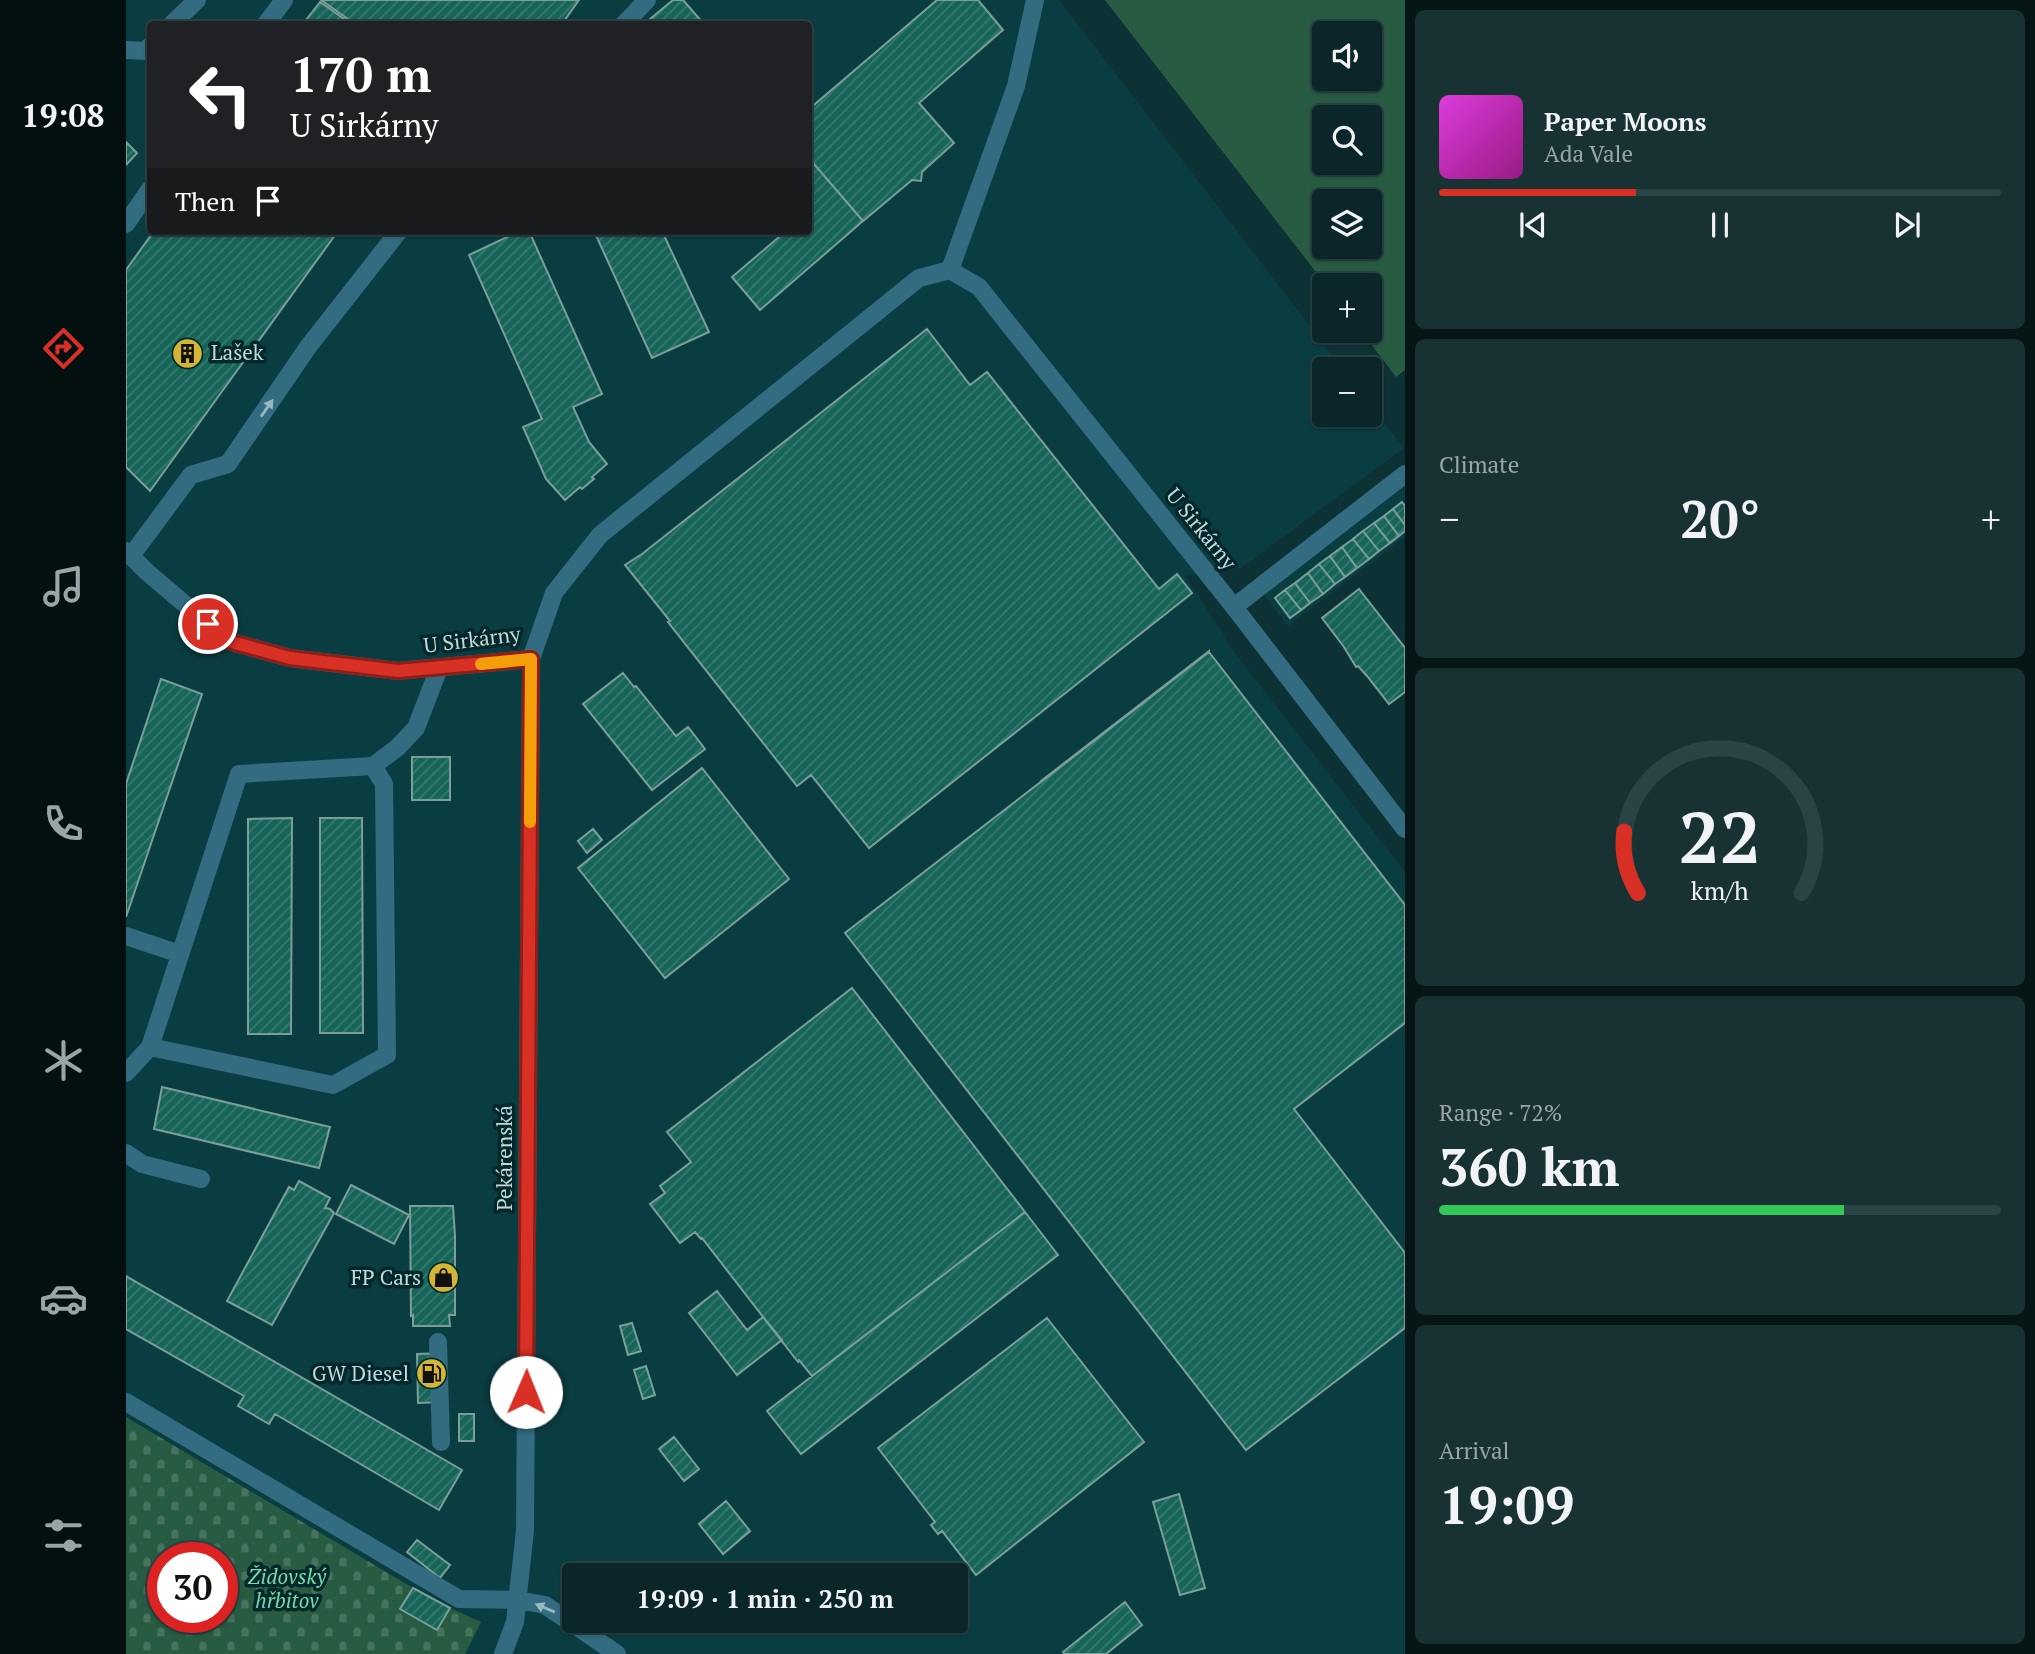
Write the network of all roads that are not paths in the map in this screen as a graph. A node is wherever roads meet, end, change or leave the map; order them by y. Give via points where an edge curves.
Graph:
1 (197, 0) edge
2 (284, 0) edge
3 (647, 0) edge
4 (1035, 0) edge
5 (175, 21) edge
6 (268, 21) edge
7 (627, 21) edge
8 (147, 49) edge
9 (126, 50) edge
10 (147, 193) edge
11 (126, 224) edge
12 (396, 235) edge
13 (950, 270) junction
14 (1405, 474) edge
15 (129, 554) edge
16 (1234, 607) junction
17 (531, 659) junction
18 (439, 668) junction
19 (373, 766) junction
20 (1405, 829) edge
21 (126, 936) edge
22 (180, 954) junction
23 (150, 1047) junction
24 (126, 1073) edge
25 (126, 1153) edge
26 (201, 1179) dead end
27 (438, 1342) dead end
28 (126, 1402) edge
29 (441, 1442) dead end
30 (517, 1600) junction
31 (503, 1654) edge
32 (617, 1654) edge

1 - 5 street
2 - 6 street
3 - 7 street
4 - 13 street via 1016,86
8 - 9 street
10 - 11 street
15 -> 12 street via 191,475 228,464 308,348
13 - 16 street, U Sirkárny via 979,287
13 - 17 street, U Sirkárny via 919,278 600,535 554,593
14 - 16 street
15 - 18 street, U Sirkárny via 228,641 290,658 398,671
16 - 20 street, U Sirkárny
17 - 18 street, U Sirkárny
17 - 30 street, Pekárenská via 525,1530
18 - 19 street via 416,729
19 - 22 street via 239,774
19 - 23 street via 384,784 387,1055 333,1085
21 - 22 street
22 - 23 street
23 - 24 street
25 - 26 street via 142,1164
27 - 29 street
28 - 30 street via 459,1599
30 - 31 street, Pekárenská via 515,1622
32 -> 30 street via 545,1605

